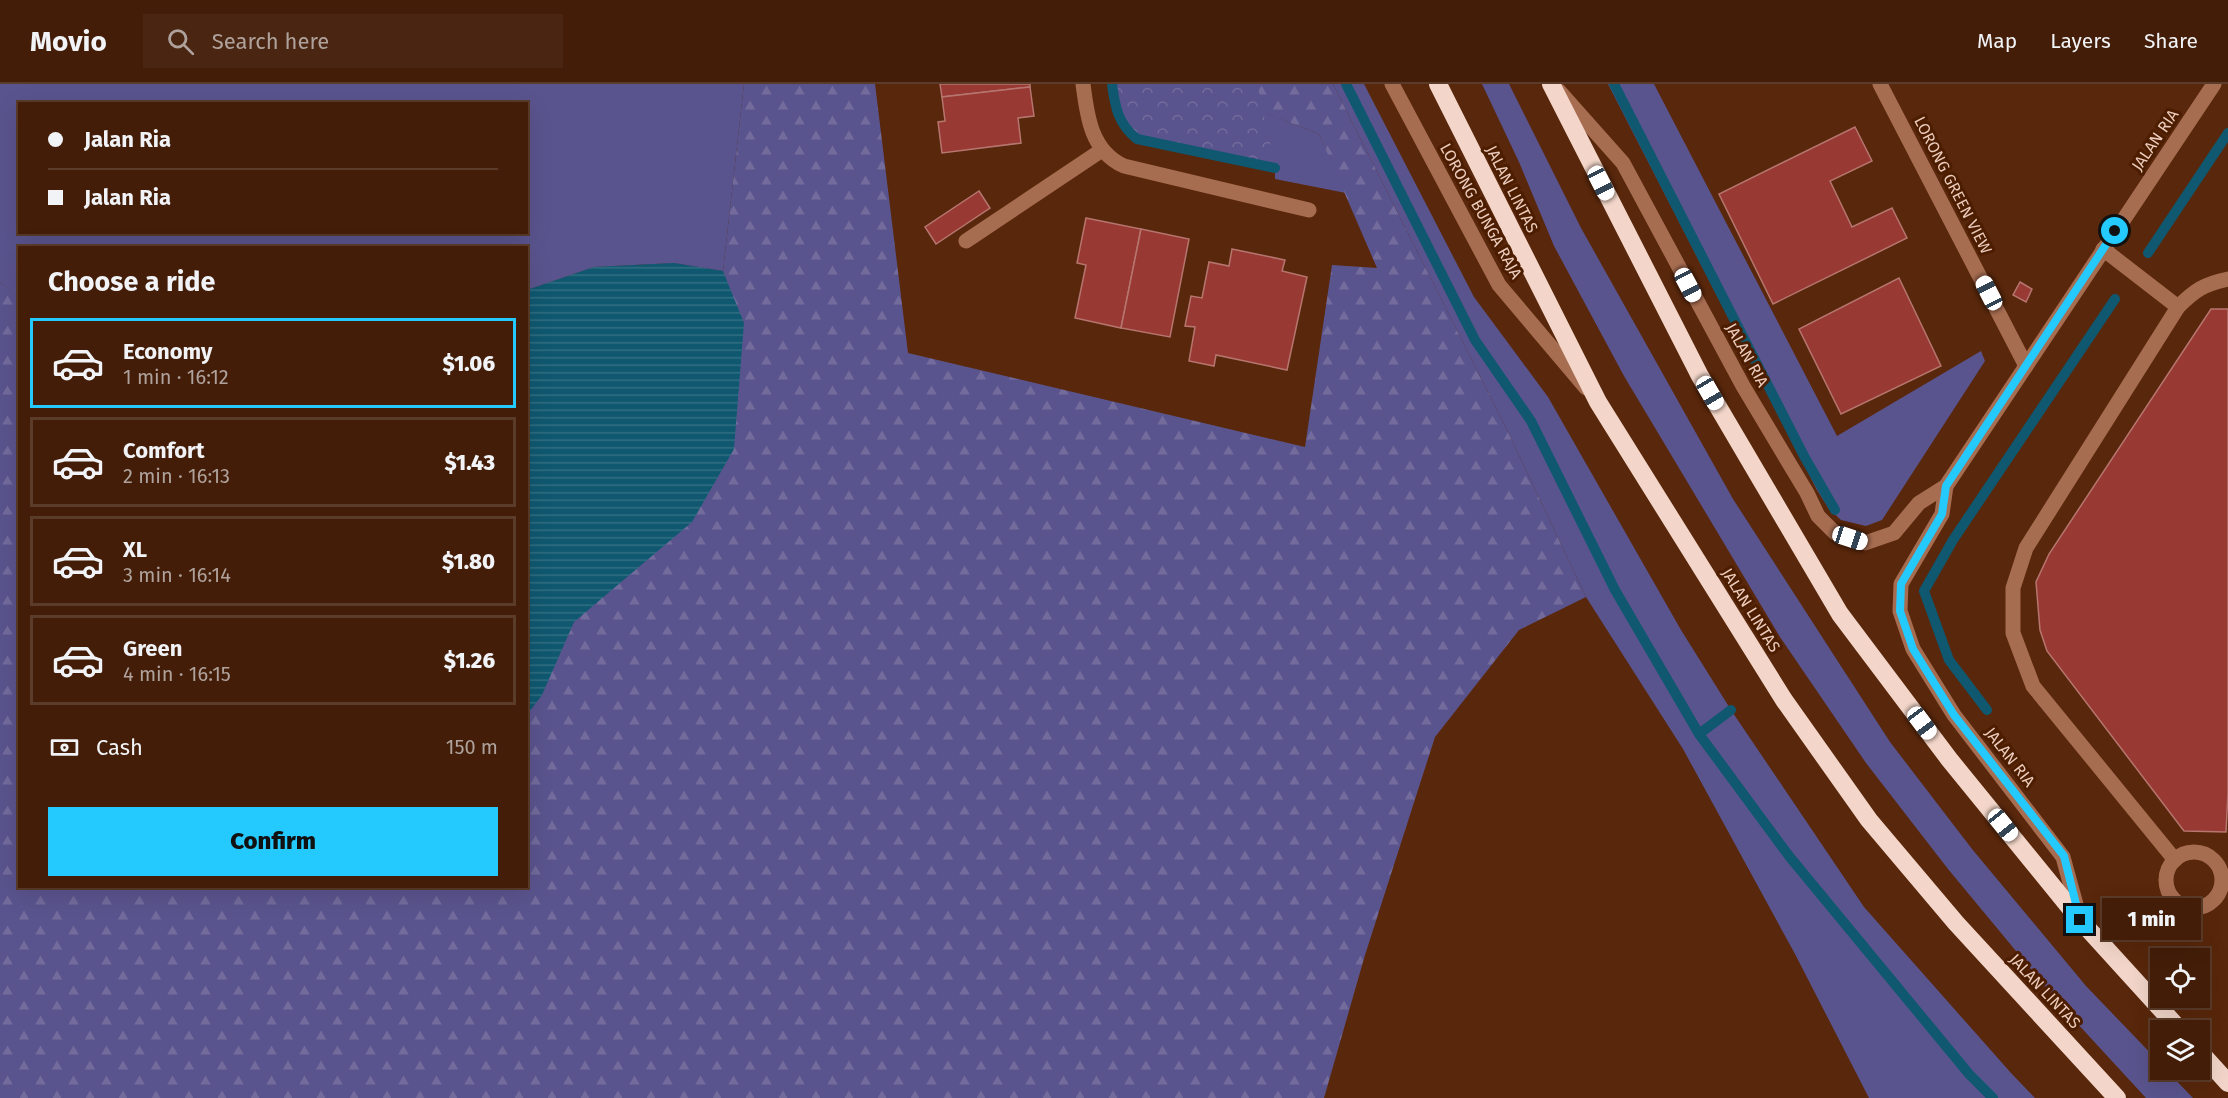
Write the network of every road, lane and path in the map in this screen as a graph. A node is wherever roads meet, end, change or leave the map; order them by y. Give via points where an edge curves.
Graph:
1 (1083, 84) edge
2 (1392, 84) edge
3 (1438, 84) edge
4 (1552, 84) edge
5 (1880, 84) edge
6 (2214, 84) edge
7 (1102, 150) junction
8 (1309, 210) dead end
9 (966, 241) dead end
10 (2103, 249) junction
11 (2228, 279) edge
12 (2178, 308) junction
13 (2026, 366) junction
14 (1598, 402) junction
15 (1946, 486) junction
16 (2175, 860) junction
17 (2225, 869) edge
18 (2080, 920) junction
19 (2171, 1020) edge
20 (2210, 1063) edge
21 (2228, 1083) edge
22 (2117, 1098) edge

1 - 7 street via 1087,113
2 - 14 street, LORONG BUNGA RAJA via 1499,285
3 - 14 highway, JALAN LINTAS
4 - 15 street, JALAN RIA via 1623,164 1818,516 1835,533 1865,543 1894,533 1919,503
4 - 18 highway via 1700,376 1840,614 1949,759
5 - 13 street, LORONG GREEN VIEW
6 - 10 street, JALAN RIA
7 - 8 street via 1124,166
7 - 9 street
10 - 12 street
10 - 13 street, JALAN RIA
11 - 12 street via 2194,290
12 - 16 street via 2026,548 2013,588 2013,633 2033,686
13 - 15 street, JALAN RIA
14 - 22 highway, JALAN LINTAS via 1784,700 1869,820 1956,923
15 - 18 street, JALAN RIA via 1942,514 1901,584 1900,611 1913,649 1954,715 2064,856
16 - 17 street via 2193,852 2205,854
16 - 17 street via 2167,875 2167,888 2173,899 2196,909 2217,896
18 - 19 highway
20 - 21 highway

